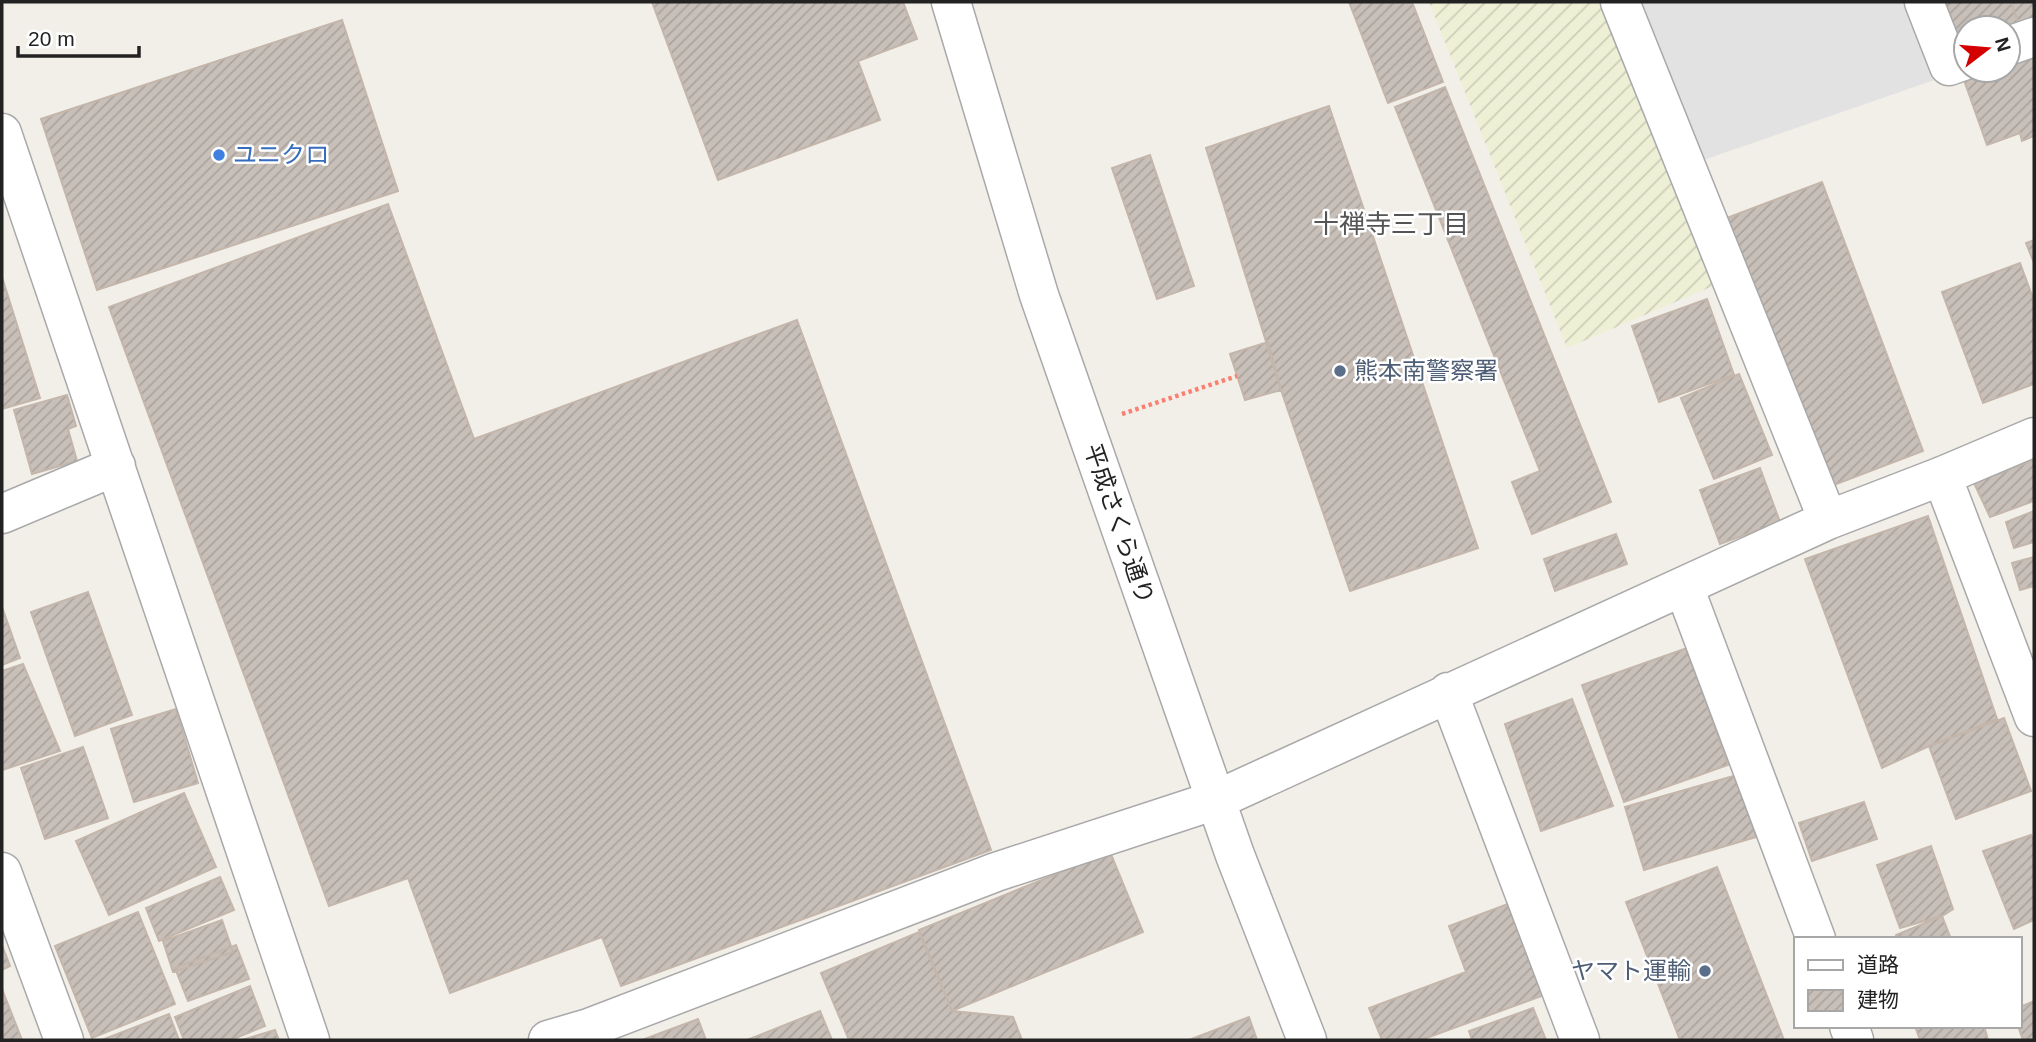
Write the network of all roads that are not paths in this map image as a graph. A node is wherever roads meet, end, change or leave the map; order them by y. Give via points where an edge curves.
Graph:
1 (951, 2) edge
2 (1620, 2) edge
3 (1924, 2) edge
4 (1952, 65) edge
5 (2, 134) edge
6 (2034, 436) edge
7 (116, 466) junction
8 (1942, 476) junction
9 (2, 514) edge
10 (1828, 520) junction
11 (1684, 587) junction
12 (1448, 692) junction
13 (2034, 717) edge
14 (1216, 800) junction
15 (2, 872) edge
16 (1815, 937) edge
17 (591, 1034) edge
18 (64, 1040) edge
19 (310, 1040) edge
20 (548, 1040) edge
21 (1307, 1040) edge
22 (1580, 1040) edge

1 - 14 street, 平成さくら通り via 1039,295
2 - 10 street
3 - 4 street
5 - 7 street
6 - 8 street
7 - 9 street
7 - 19 street
8 - 10 street
8 - 13 street
10 - 11 street
11 - 12 street
11 - 16 street
12 - 14 street
12 - 22 street
14 - 17 street via 996,872
14 - 21 street, 平成さくら通り
15 - 18 street
17 - 20 street

